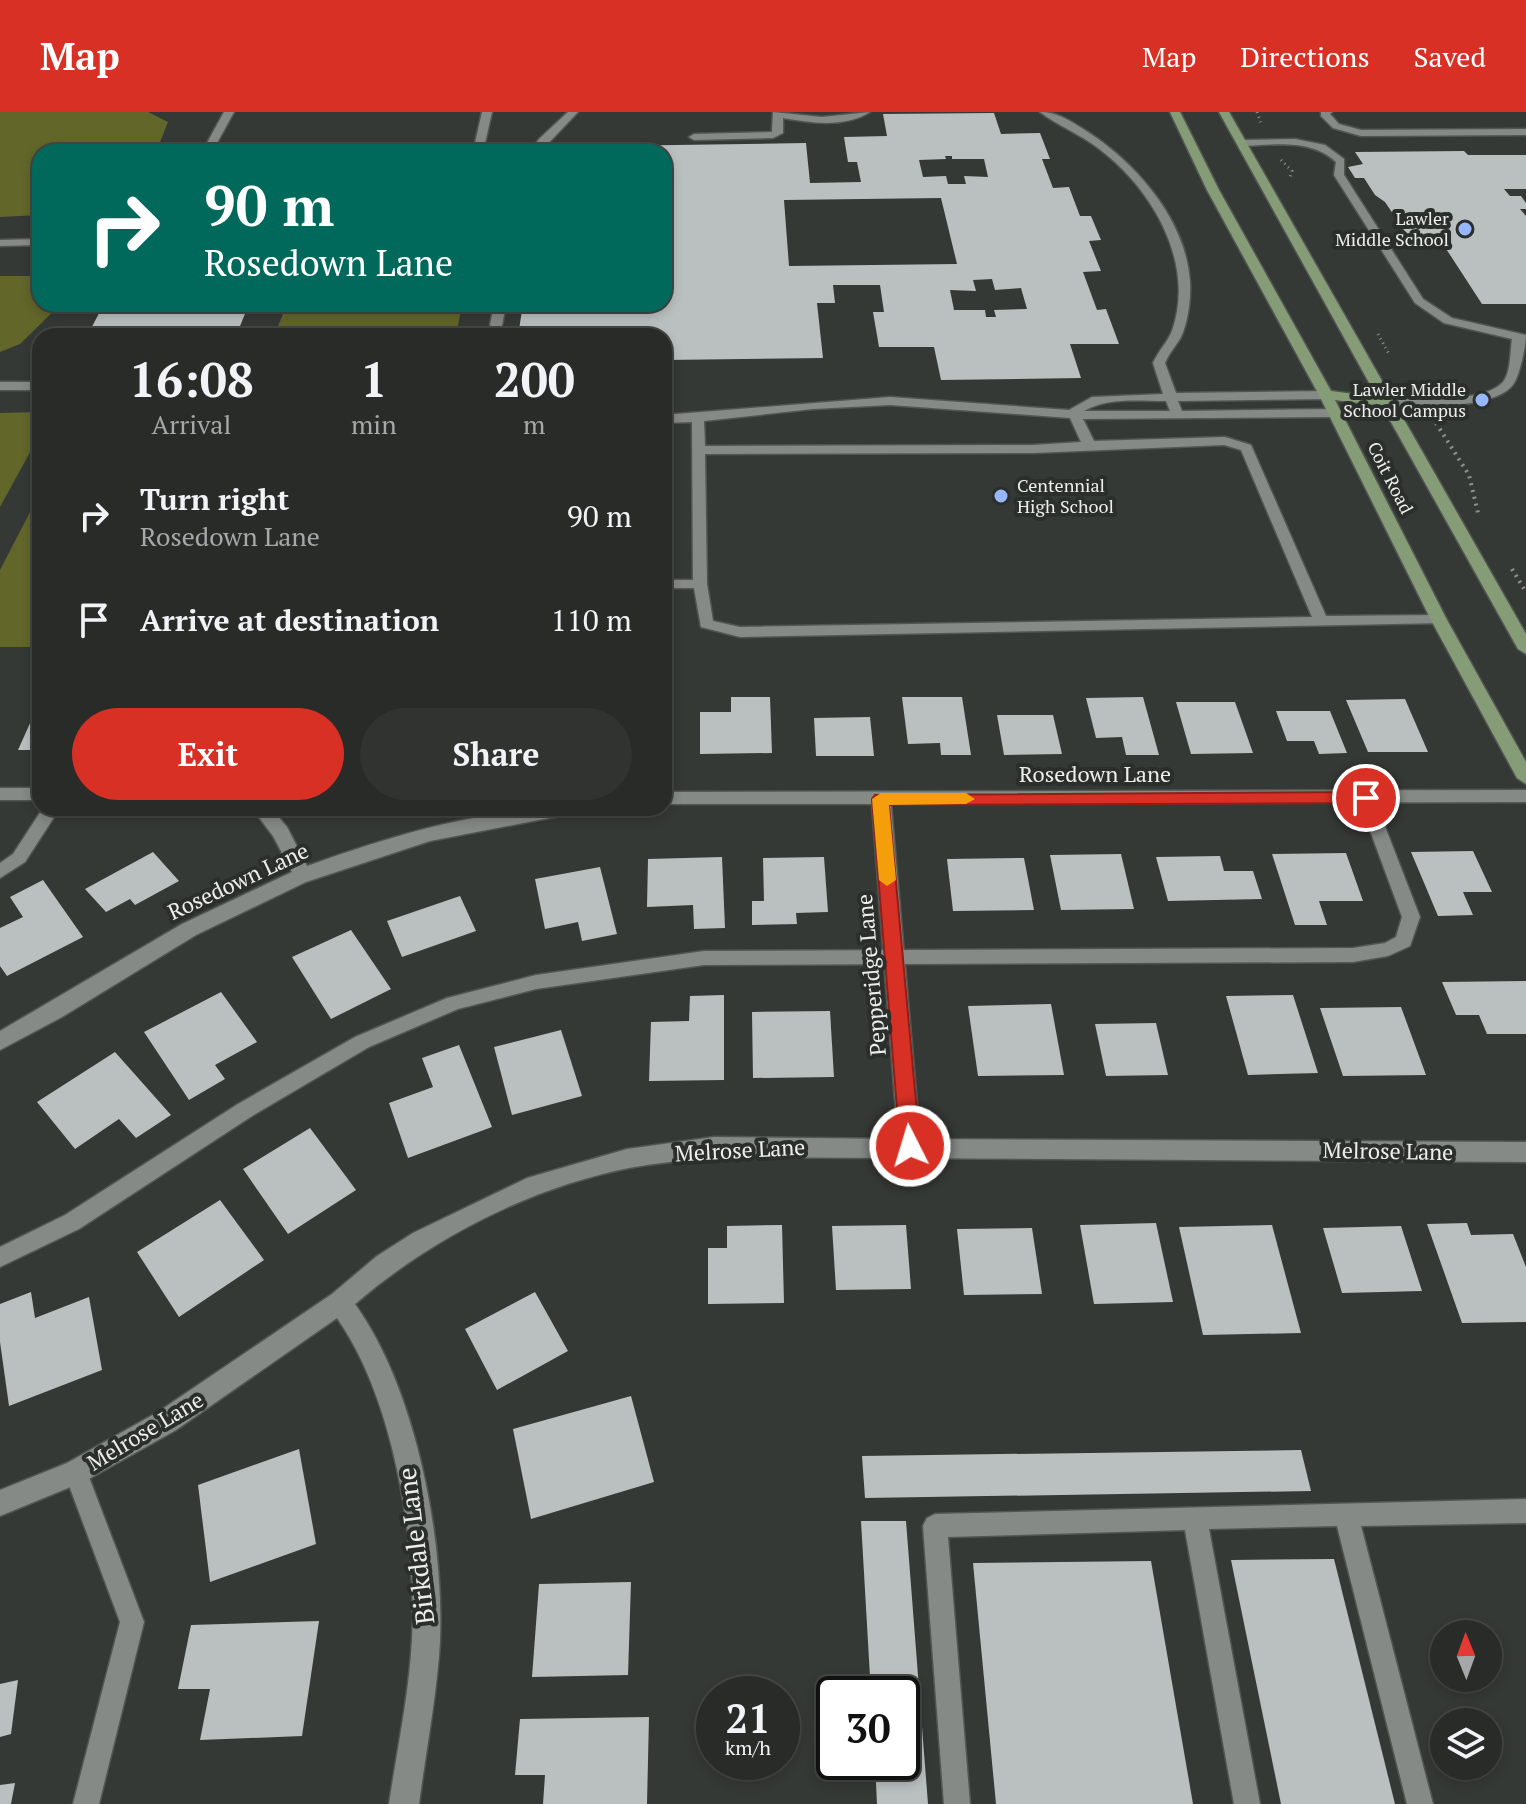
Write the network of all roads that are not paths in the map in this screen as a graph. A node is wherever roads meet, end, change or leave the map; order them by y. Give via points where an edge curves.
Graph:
1 (229, 112) edge
2 (487, 112) edge
3 (573, 112) edge
4 (865, 112) edge
5 (1045, 112) edge
6 (1175, 112) edge
7 (1224, 112) edge
8 (1327, 112) edge
9 (778, 113) edge
10 (1526, 132) edge
11 (694, 137) dead end
12 (1242, 143) junction
13 (211, 144) edge
14 (480, 144) edge
15 (540, 144) edge
16 (32, 242) edge
17 (0, 243) edge
18 (1522, 338) edge
19 (0, 386) edge
20 (32, 386) edge
21 (1326, 395) junction
22 (1170, 398) junction
23 (1385, 402) junction
24 (1074, 412) junction
25 (1335, 413) junction
26 (1177, 415) junction
27 (698, 418) junction
28 (672, 419) edge
29 (1089, 445) junction
30 (698, 450) junction
31 (672, 584) edge
32 (700, 584) junction
33 (1439, 620) junction
34 (1321, 621) junction
35 (1526, 649) edge
36 (1526, 778) edge
37 (0, 794) edge
38 (32, 794) edge
39 (1526, 796) edge
40 (672, 798) edge
41 (1366, 798) junction
42 (881, 799) junction
43 (47, 816) edge
44 (267, 816) edge
45 (526, 816) edge
46 (0, 872) edge
47 (302, 874) junction
48 (894, 955) junction
49 (0, 1041) edge
50 (910, 1146) junction
51 (1526, 1152) edge
52 (0, 1257) edge
53 (340, 1302) junction
54 (76, 1472) junction
55 (0, 1503) edge
56 (1526, 1511) edge
57 (1346, 1514) junction
58 (1195, 1518) junction
59 (86, 1804) edge
60 (404, 1804) edge
61 (957, 1804) edge
62 (1247, 1804) edge
63 (1420, 1804) edge

1 - 13 lane
2 - 14 lane
3 - 15 lane
4 - 9 lane via 832,120
5 - 22 lane via 1116,156 1159,208 1179,255 1184,291 1175,338 1159,359
6 - 21 main road, Coit Road
7 - 12 main road, Coit Road
8 - 10 lane via 1336,126 1361,133
9 - 11 lane via 778,133 773,135
12 - 18 lane via 1311,145 1335,153 1341,161 1339,175 1419,301 1448,321
12 - 23 main road, Coit Road
16 - 17 lane
18 - 23 lane via 1507,385 1475,398
19 - 20 lane
21 - 22 lane
21 - 23 main road
21 - 25 main road, Coit Road
22 - 24 lane via 1099,399
22 - 26 lane
23 - 25 main road
23 - 35 main road, Coit Road
24 - 26 lane
24 - 27 lane via 866,401
24 - 29 lane
25 - 26 lane
25 - 33 main road, Coit Road
27 - 28 lane
27 - 30 lane
29 - 30 lane
29 - 34 lane via 1225,441 1246,448
30 - 32 lane
31 - 32 lane
32 - 34 lane via 706,624 740,632
33 - 34 lane
33 - 36 main road, Coit Road
37 - 38 street
39 - 41 street, Rosedown Lane
40 - 42 street, Rosedown Lane
41 - 42 street, Rosedown Lane
41 - 48 lane via 1411,917 1404,941 1388,949 1353,955
42 - 48 street, Pepperidge Lane
43 - 46 lane via 19,858
44 - 47 street
45 - 47 street, Rosedown Lane via 437,834
47 - 49 street, Rosedown Lane via 175,937
48 - 50 street, Pepperidge Lane
48 - 52 lane via 656,962 536,982 454,1003 362,1042 72,1222
50 - 51 street, Melrose Lane
50 - 53 street, Melrose Lane via 714,1147 595,1167 535,1185 421,1240
53 - 54 street, Melrose Lane via 167,1421
53 - 60 street, Birkdale Lane via 357,1322 386,1386 419,1532 426,1636
54 - 55 street, Melrose Lane
54 - 59 lane via 132,1622
56 - 57 lane
57 - 58 lane
57 - 63 lane
58 - 61 lane via 935,1526
58 - 62 lane

